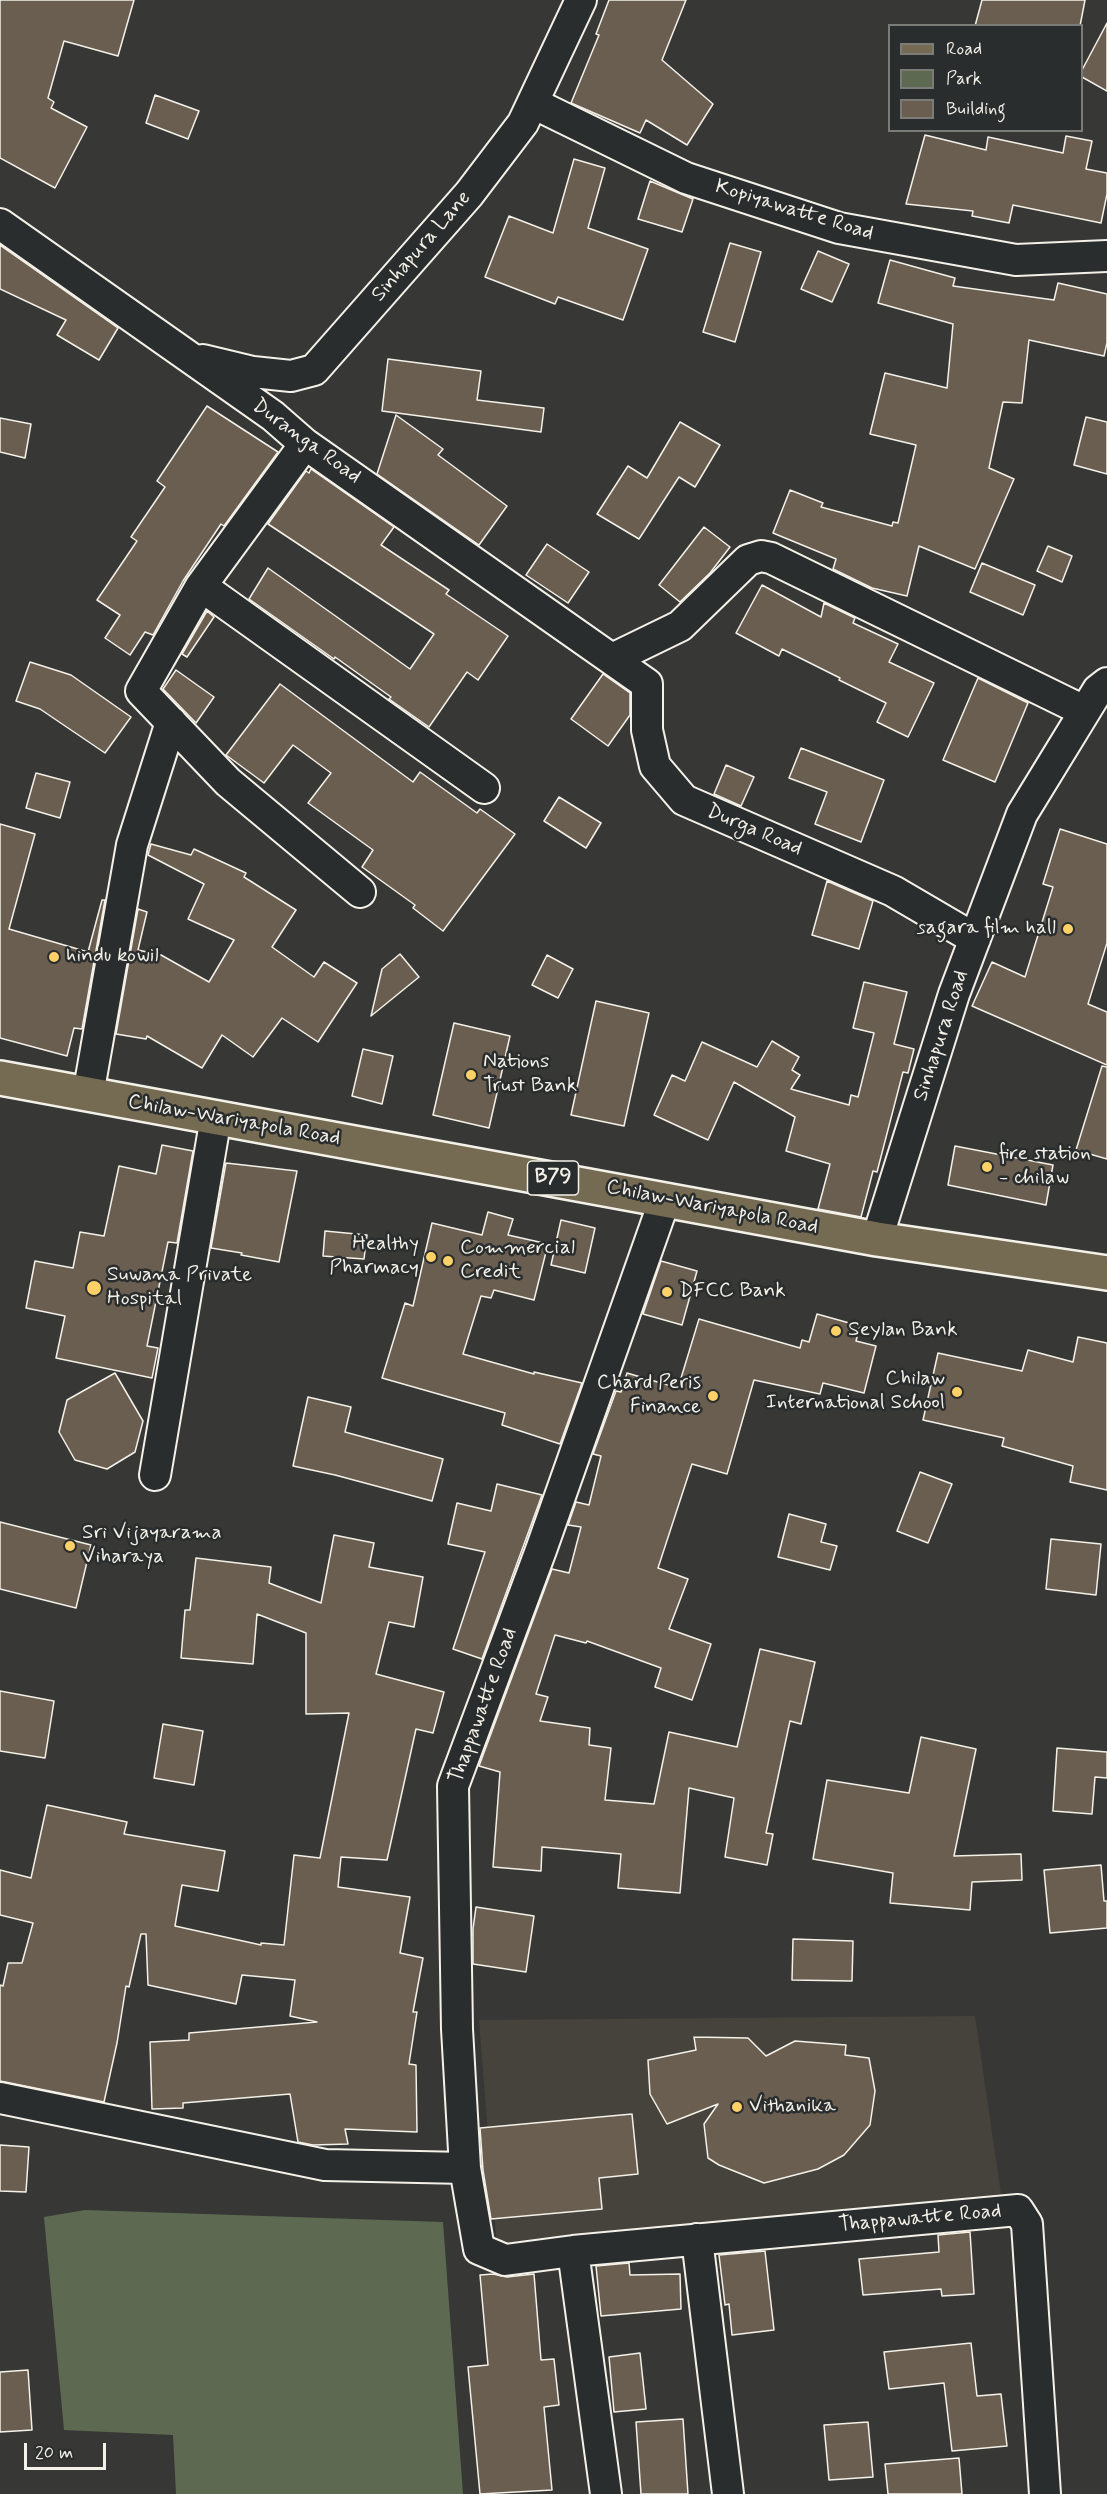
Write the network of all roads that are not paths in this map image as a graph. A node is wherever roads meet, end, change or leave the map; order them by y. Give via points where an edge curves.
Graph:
1 (581, 0) edge
2 (532, 104) junction
3 (0, 224) edge
4 (1107, 256) edge
5 (184, 355) junction
6 (305, 444) junction
7 (201, 586) junction
8 (612, 659) junction
9 (1107, 682) edge
10 (1084, 711) junction
11 (171, 722) junction
12 (484, 788) dead end
13 (360, 892) dead end
14 (975, 939) junction
15 (0, 1078) edge
16 (88, 1095) junction
17 (216, 1117) junction
18 (665, 1199) junction
19 (877, 1239) junction
20 (1107, 1273) edge
21 (155, 1475) dead end
22 (0, 2098) edge
23 (465, 2168) junction
24 (696, 2239) junction
25 (573, 2251) junction
26 (606, 2494) edge
27 (728, 2494) edge
28 (1045, 2494) edge

1 - 2 street, Sinhapura Lane
2 - 4 street, Kopiyawatte Road via 686,178 839,228 1016,260
2 - 5 street, Sinhapura Lane via 523,123 469,194 314,370 291,376 253,372
3 - 5 street, Duranga Road
5 - 6 street, Duranga Road via 273,416
6 - 7 street
6 - 8 street, Duranga Road
7 - 11 street via 141,690
7 - 12 street
8 - 10 street via 680,626 748,560 761,556
8 - 14 street, Durga Road via 647,684 648,730 655,766 684,800 893,891
9 - 10 street, Sinhapura Road
10 - 14 street, Sinhapura Road via 1022,814
11 - 13 street via 228,782
11 - 16 street via 132,845
14 - 19 street, Sinhapura Road
15 - 16 main road, Chilaw-Wariyapola Road / B79
16 - 17 main road, Chilaw-Wariyapola Road / B79
17 - 18 main road, Chilaw-Wariyapola Road / B79
17 - 21 street
18 - 19 main road, Chilaw-Wariyapola Road / B79
18 - 23 street, Thappawatte Road via 453,1786 457,2029
19 - 20 main road, Chilaw-Wariyapola Road / B79
22 - 23 street via 325,2165
23 - 25 street, Thappawatte Road via 479,2249 505,2260
24 - 25 street, Thappawatte Road
24 - 27 street
24 - 28 street, Thappawatte Road via 1018,2210 1027,2224
25 - 26 street

